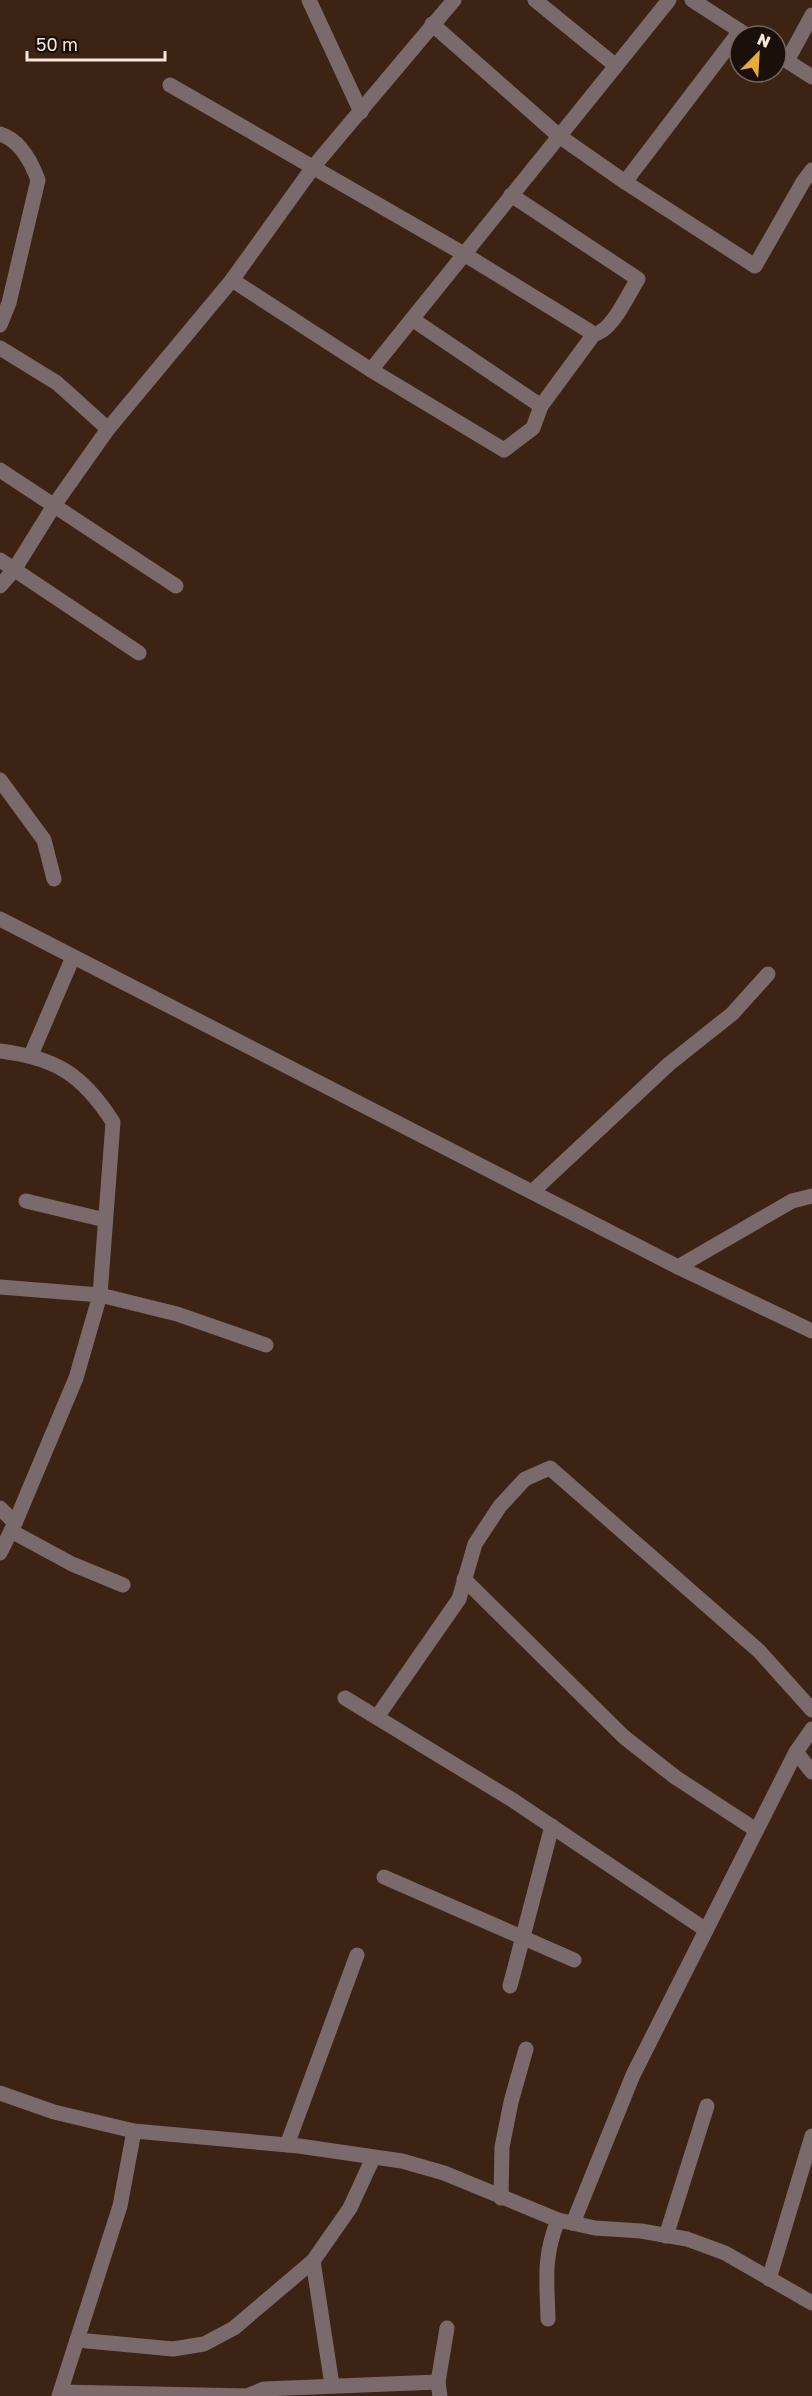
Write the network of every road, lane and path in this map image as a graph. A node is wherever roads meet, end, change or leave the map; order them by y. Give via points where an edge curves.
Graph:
1 (309, 0) edge
2 (454, 0) edge
3 (535, 0) edge
4 (669, 0) edge
5 (692, 0) edge
6 (812, 15) edge
7 (432, 24) junction
8 (729, 24) edge
9 (788, 48) edge
10 (728, 54) edge
11 (788, 62) edge
12 (616, 66) junction
13 (812, 77) edge
14 (170, 86) dead end
15 (361, 112) junction
16 (0, 134) edge
17 (559, 136) junction
18 (314, 166) junction
19 (812, 170) edge
20 (625, 182) junction
21 (511, 195) junction
22 (464, 254) junction
23 (232, 280) junction
24 (412, 319) junction
25 (0, 326) edge
26 (594, 334) junction
27 (0, 348) edge
28 (371, 370) junction
29 (541, 406) junction
30 (108, 429) junction
31 (0, 470) edge
32 (55, 504) junction
33 (0, 560) edge
34 (14, 570) junction
35 (0, 586) edge
36 (176, 586) dead end
37 (140, 653) dead end
38 (0, 780) edge
39 (54, 879) dead end
40 (0, 919) edge
41 (73, 957) junction
42 (768, 974) dead end
43 (0, 1051) edge
44 (31, 1055) junction
45 (532, 1192) junction
46 (812, 1196) edge
47 (26, 1201) dead end
48 (105, 1220) junction
49 (678, 1267) junction
50 (0, 1287) edge
51 (100, 1295) junction
52 (812, 1330) edge
53 (266, 1345) dead end
54 (0, 1508) edge
55 (13, 1527) junction
56 (0, 1553) edge
57 (464, 1579) junction
58 (123, 1585) dead end
59 (345, 1698) dead end
60 (812, 1710) edge
61 (377, 1717) junction
62 (812, 1729) edge
63 (796, 1752) junction
64 (812, 1772) edge
65 (552, 1826) junction
66 (756, 1830) junction
67 (384, 1877) dead end
68 (706, 1930) junction
69 (523, 1937) junction
70 (357, 1955) dead end
71 (574, 1960) dead end
72 (510, 1986) dead end
73 (526, 2049) dead end
74 (0, 2093) edge
75 (707, 2106) dead end
76 (134, 2131) junction
77 (812, 2136) edge
78 (287, 2145) junction
79 (373, 2158) junction
80 (501, 2198) junction
81 (566, 2222) junction
82 (666, 2235) junction
83 (313, 2261) junction
84 (769, 2279) junction
85 (812, 2303) edge
86 (548, 2319) dead end
87 (447, 2328) dead end
88 (77, 2340) junction
89 (332, 2385) junction
90 (404, 2389) edge
91 (439, 2389) edge
92 (60, 2394) edge

1 - 15 street
2 - 7 street
3 - 12 street
4 - 12 street
5 - 8 street
6 - 9 street
7 - 15 street
7 - 17 street
10 - 20 street
11 - 13 street
12 - 17 street
14 - 18 street
15 - 18 street
16 - 25 street via 22,149 38,180
17 - 20 street
17 - 21 street
18 - 22 street
18 - 23 street
19 - 20 street via 755,266
21 - 22 street
21 - 26 street via 638,279 609,326
22 - 24 street
22 - 26 street
23 - 28 street
23 - 30 street
24 - 28 street
24 - 29 street
26 - 29 street
27 - 30 street via 57,383
28 - 29 street via 504,450 533,428
30 - 32 street
31 - 32 street
32 - 34 street
32 - 36 street
33 - 34 street
34 - 35 street
34 - 37 street
38 - 39 street via 44,840
40 - 41 street
41 - 44 street
41 - 45 street
42 - 45 street via 732,1014 669,1064
43 - 44 street
44 - 48 street via 67,1070 98,1098 113,1122
45 - 49 street
46 - 49 street via 792,1201
47 - 48 street
48 - 51 street
49 - 52 street
50 - 51 street
51 - 53 street via 177,1314
51 - 55 street via 76,1378
54 - 55 street
55 - 56 street
55 - 58 street via 72,1564
57 - 60 street via 475,1544 500,1506 525,1479 550,1468 759,1651
57 - 61 street via 459,1599
57 - 66 street via 624,1737 675,1777
59 - 61 street
61 - 65 street
62 - 63 street
63 - 64 street
63 - 66 street
65 - 68 street
65 - 69 street
66 - 68 street
67 - 69 street
68 - 81 street via 633,2075
69 - 71 street
69 - 72 street
70 - 78 street
73 - 80 street via 502,2148
74 - 76 street via 54,2112
75 - 82 street
76 - 78 street
76 - 88 street via 120,2206
77 - 84 street
78 - 79 street
79 - 80 street via 402,2161 444,2173
79 - 83 street via 350,2208
80 - 81 street
81 - 82 street
81 - 86 street via 551,2239 546,2259
82 - 84 street via 724,2253
83 - 88 street via 234,2328 204,2344 173,2349
83 - 89 street
84 - 85 street
87 - 91 street
88 - 92 street
89 - 90 street
89 - 92 street via 264,2389 247,2396
90 - 91 street

